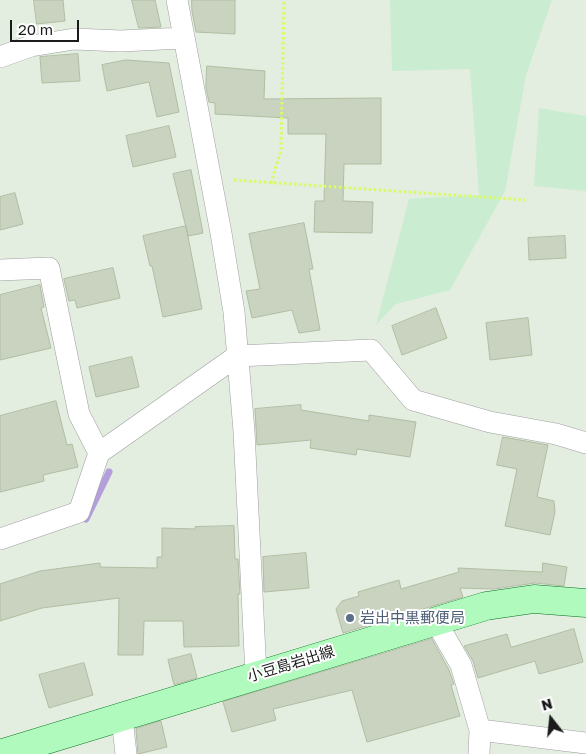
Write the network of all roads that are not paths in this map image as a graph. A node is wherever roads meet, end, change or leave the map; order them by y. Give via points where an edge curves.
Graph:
1 (177, 0) edge
2 (183, 38) junction
3 (0, 57) edge
4 (0, 270) edge
5 (237, 356) junction
6 (586, 443) edge
7 (99, 453) junction
8 (0, 539) edge
9 (586, 603) edge
10 (435, 620) junction
11 (256, 675) junction
12 (122, 718) junction
13 (480, 730) junction
14 (586, 742) edge
15 (0, 754) edge
16 (126, 754) edge
17 (479, 754) edge

1 - 2 street
2 - 3 street via 74,39 32,46
2 - 5 street via 234,312
4 - 7 street via 49,268 79,414
5 - 6 street via 371,350 413,400 490,422
5 - 7 street
5 - 11 street via 244,431
7 - 8 street via 79,512
9 - 10 main road, 小豆島岩出線 via 534,599 486,606
10 - 11 main road, 小豆島岩出線
10 - 13 street via 461,665
11 - 12 main road, 小豆島岩出線
12 - 15 main road, 小豆島岩出線
12 - 16 street
13 - 14 street
13 - 17 street

